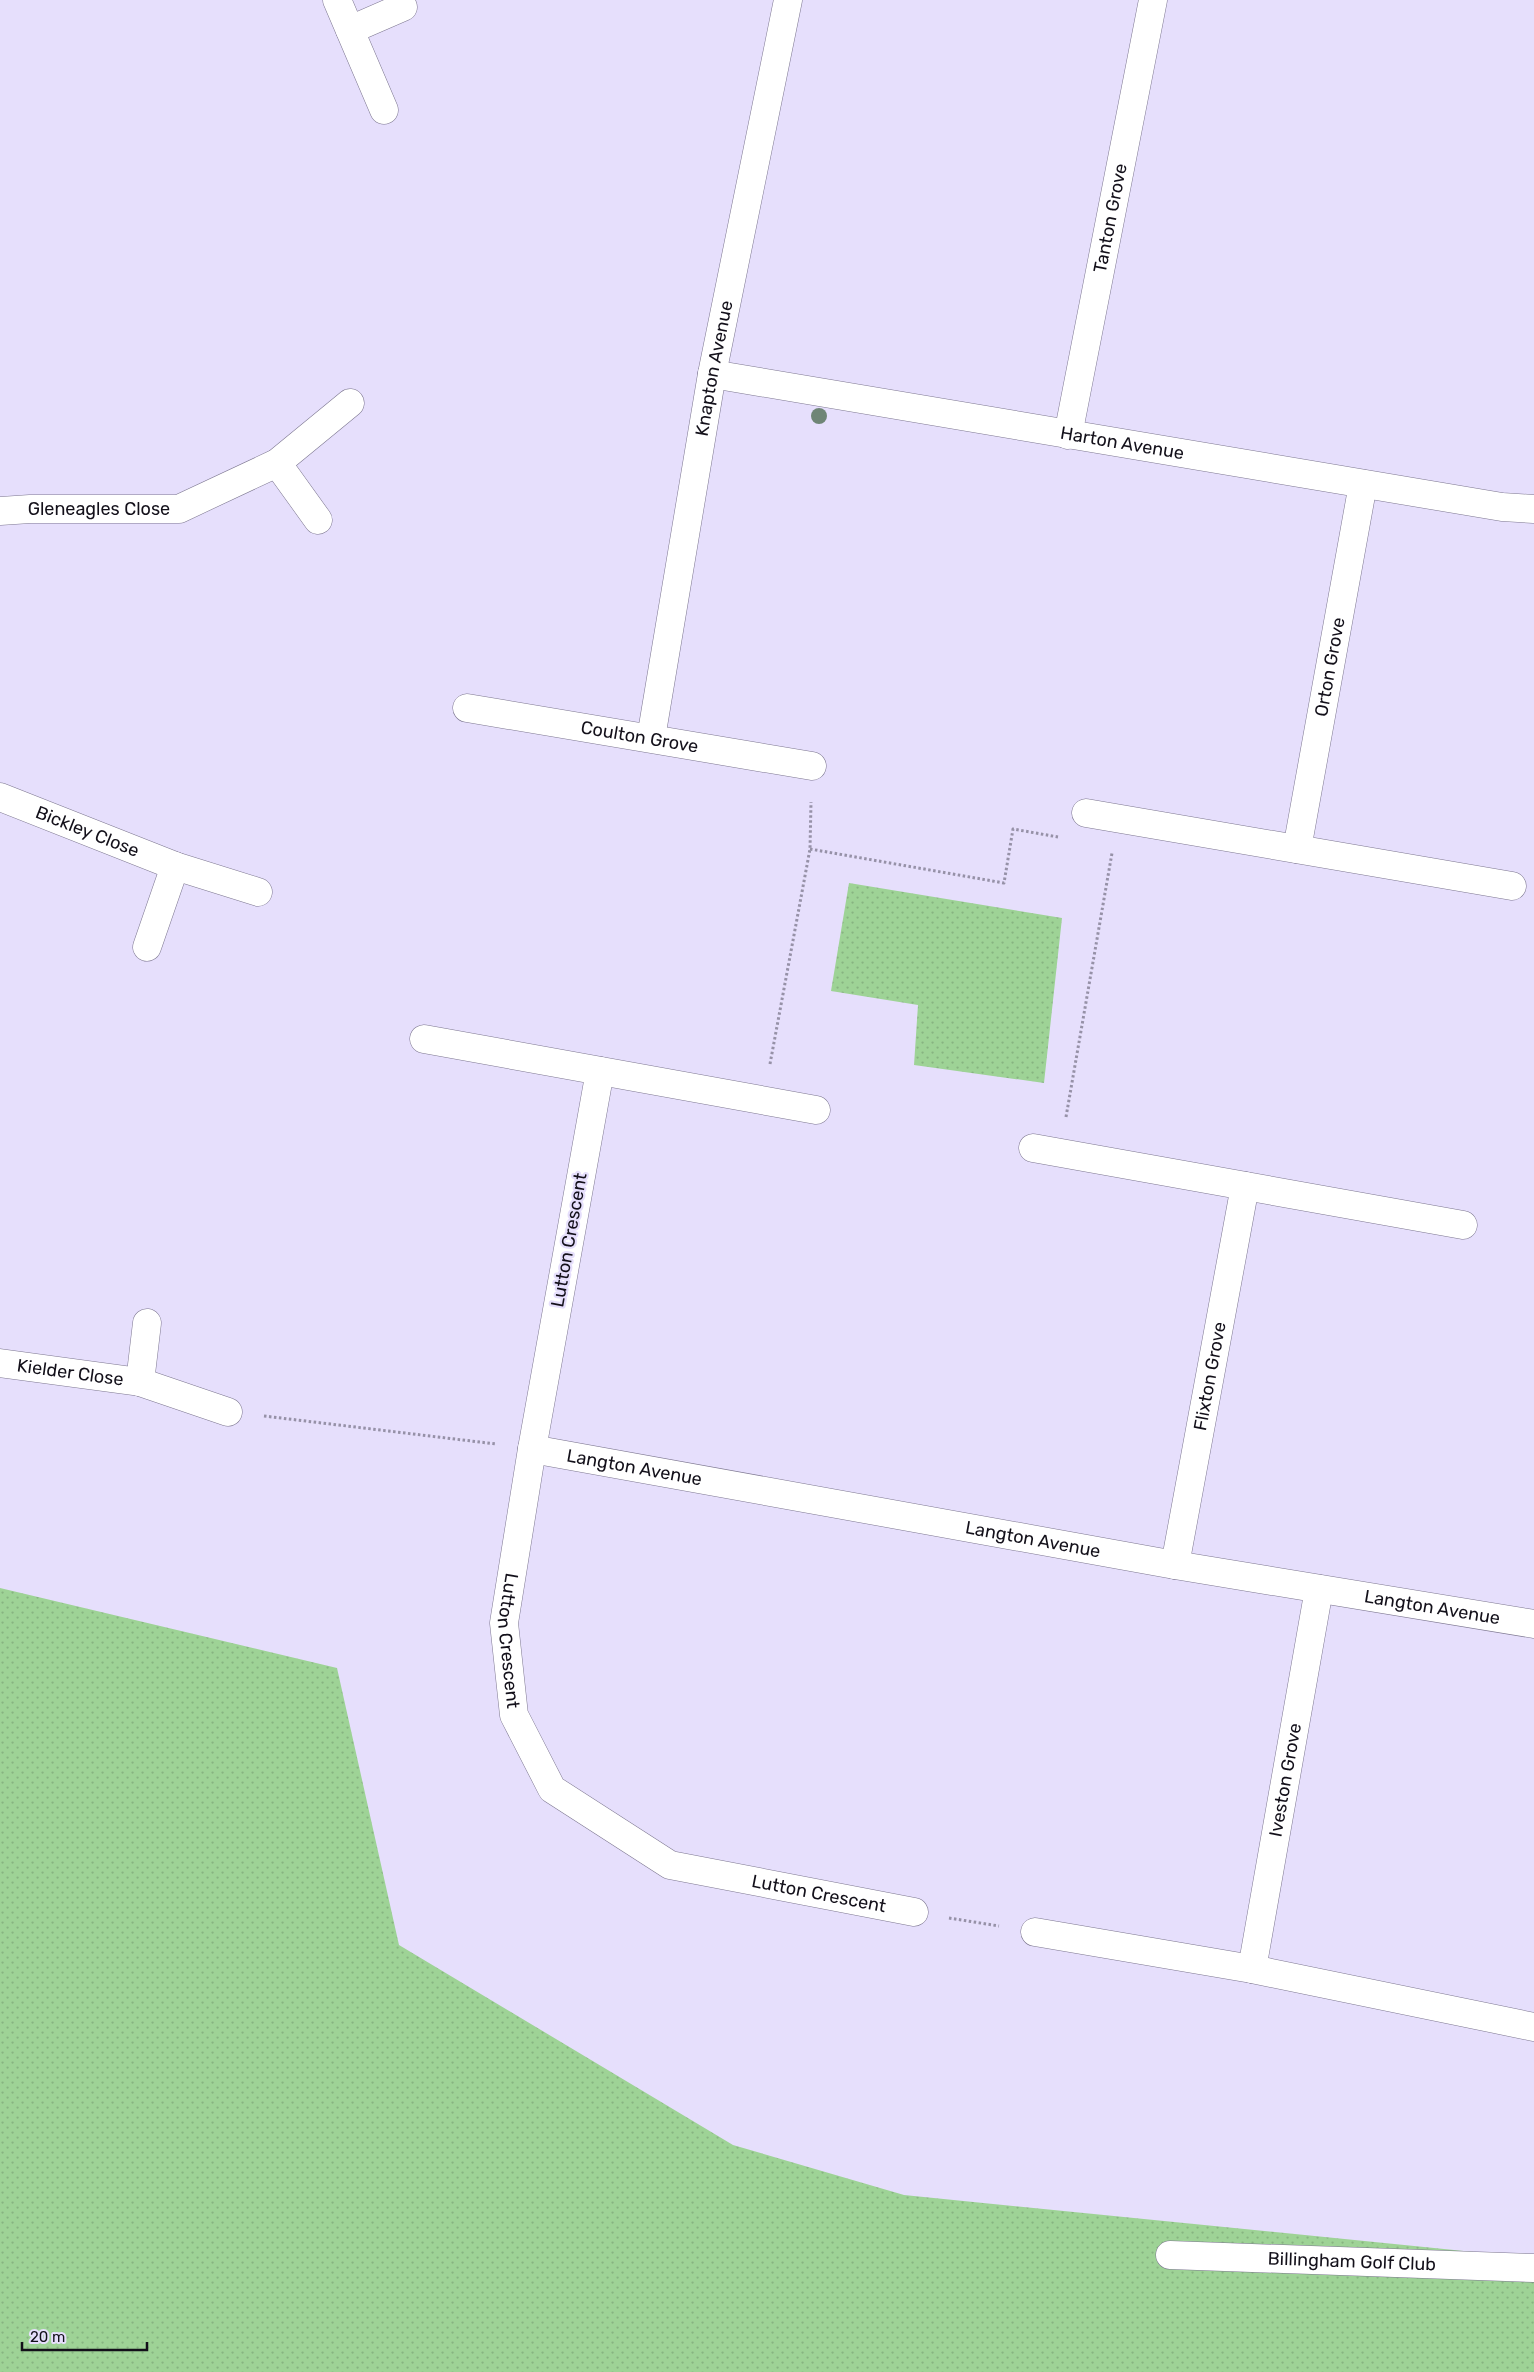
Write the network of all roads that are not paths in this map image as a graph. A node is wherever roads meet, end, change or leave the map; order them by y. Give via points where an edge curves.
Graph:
1 (337, 0) edge
2 (788, 0) edge
3 (1153, 0) edge
4 (403, 7) dead end
5 (350, 30) junction
6 (384, 110) dead end
7 (712, 374) junction
8 (350, 403) dead end
9 (1068, 435) junction
10 (277, 463) junction
11 (1363, 484) junction
12 (1534, 509) edge
13 (0, 511) edge
14 (318, 520) dead end
15 (467, 708) dead end
16 (651, 738) junction
17 (812, 766) road end
18 (0, 797) edge
19 (1086, 813) dead end
20 (1297, 850) junction
21 (175, 866) junction
22 (1512, 886) dead end
23 (258, 892) dead end
24 (147, 946) dead end
25 (424, 1039) dead end
26 (600, 1071) junction
27 (816, 1110) dead end
28 (1033, 1148) dead end
29 (1245, 1186) junction
30 (1463, 1225) dead end
31 (147, 1323) dead end
32 (0, 1363) edge
33 (140, 1382) junction
34 (228, 1412) road end
35 (532, 1449) junction
36 (1175, 1565) junction
37 (1319, 1589) junction
38 (1534, 1624) edge
39 (914, 1912) road end
40 (1035, 1932) road end
41 (1252, 1969) junction
42 (1534, 2027) edge
43 (1170, 2255) dead end
44 (1534, 2268) edge

1 - 5 street
2 - 7 street, Knapton Avenue
3 - 9 street, Tanton Grove
4 - 5 street
5 - 6 street
7 - 9 street, Harton Avenue
7 - 16 street, Knapton Avenue
8 - 10 street, Gleneagles Close
9 - 11 street, Harton Avenue
10 - 13 street, Gleneagles Close via 179,509
10 - 14 street
11 - 12 street, Harton Avenue via 1502,507
11 - 20 street, Orton Grove
15 - 16 street, Coulton Grove
16 - 17 street, Coulton Grove
18 - 21 street, Bickley Close
19 - 20 street
20 - 22 street
21 - 23 street, Bickley Close
21 - 24 street
25 - 26 street
26 - 27 street
26 - 35 street, Lutton Crescent
28 - 29 street
29 - 30 street
29 - 36 street, Flixton Grove
31 - 33 street, Kielder Close
32 - 33 street, Kielder Close
33 - 34 street, Kielder Close
35 - 36 street, Langton Avenue
35 - 39 street, Lutton Crescent via 504,1622 514,1715 552,1790 670,1865
36 - 37 street, Langton Avenue
37 - 38 street, Langton Avenue
37 - 41 street, Iveston Grove
40 - 41 street
41 - 42 street
43 - 44 street, Billingham Golf Club

